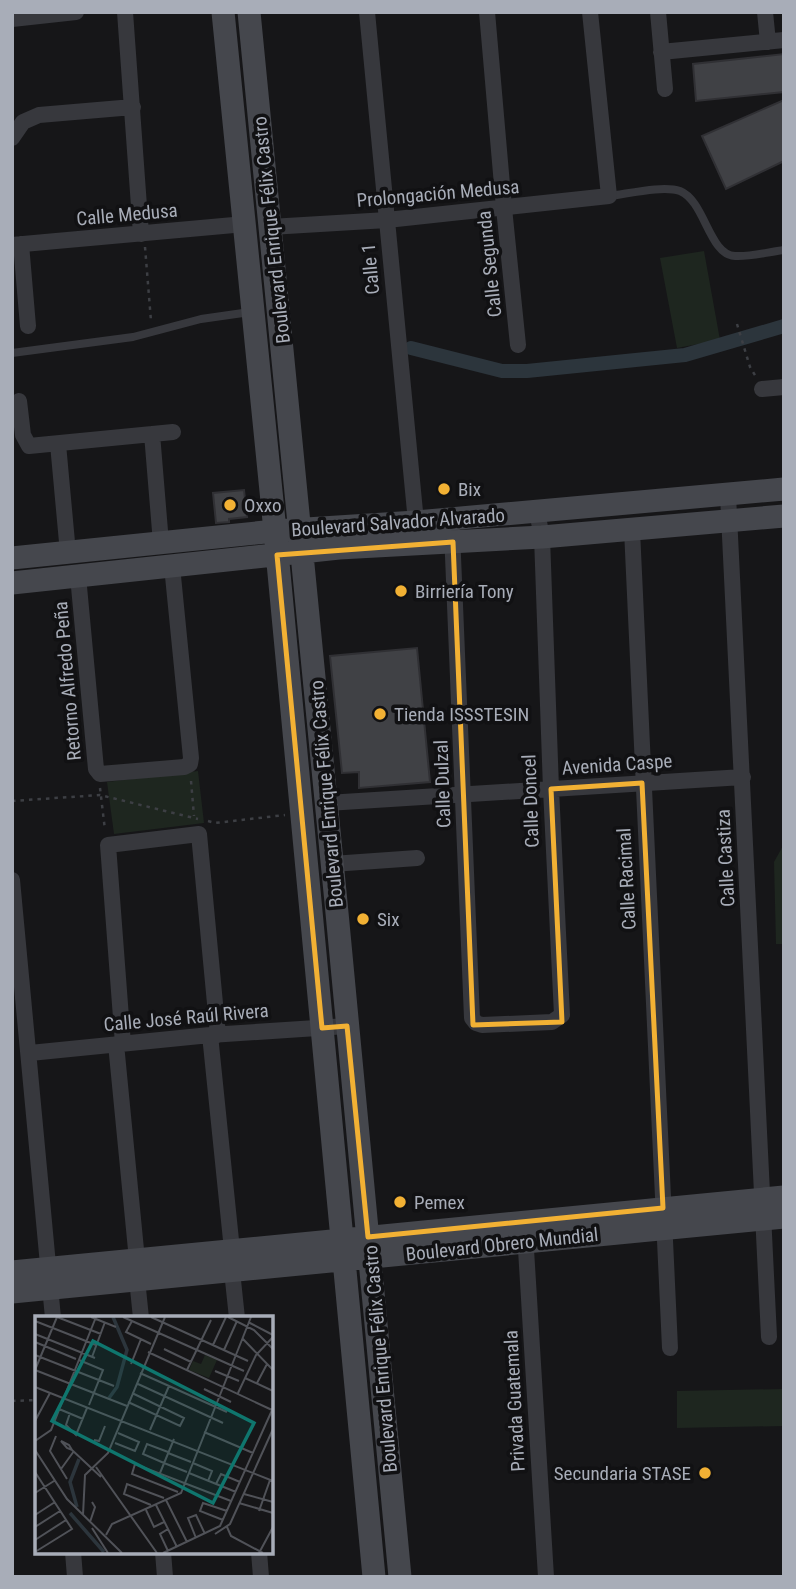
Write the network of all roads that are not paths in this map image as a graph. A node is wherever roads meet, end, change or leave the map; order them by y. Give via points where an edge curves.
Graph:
1 (76, 12) edge
2 (125, 12) edge
3 (223, 12) edge
4 (248, 12) edge
5 (367, 12) edge
6 (487, 12) edge
7 (590, 12) edge
8 (658, 12) edge
9 (765, 12) edge
10 (12, 19) edge
11 (776, 41) edge
12 (661, 52) junction
13 (665, 89) dead end
14 (133, 107) junction
15 (12, 138) edge
16 (609, 196) junction
17 (504, 208) junction
18 (387, 220) junction
19 (245, 224) junction
20 (270, 227) junction
21 (141, 234) junction
22 (16, 245) edge
23 (784, 250) edge
24 (253, 312) junction
25 (28, 326) dead end
26 (518, 345) dead end
27 (12, 353) edge
28 (784, 387) edge
29 (762, 388) dead end
30 (19, 401) dead end
31 (173, 432) dead end
32 (152, 435) junction
33 (58, 444) junction
34 (784, 489) edge
35 (728, 495) junction
36 (537, 512) junction
37 (784, 516) edge
38 (451, 519) junction
39 (729, 520) junction
40 (416, 522) junction
41 (632, 530) junction
42 (275, 531) junction
43 (542, 537) junction
44 (201, 539) junction
45 (302, 541) junction
46 (453, 542) junction
47 (162, 544) junction
48 (68, 553) junction
49 (43, 554) junction
50 (277, 555) junction
51 (12, 558) edge
52 (204, 563) junction
53 (172, 566) junction
54 (78, 576) junction
55 (46, 579) junction
56 (12, 583) edge
57 (743, 777) junction
58 (642, 783) junction
59 (551, 789) junction
60 (463, 794) junction
61 (327, 803) junction
62 (417, 858) dead end
63 (332, 864) junction
64 (12, 880) edge
65 (475, 1023) joint
66 (346, 1026) junction
67 (322, 1028) junction
68 (214, 1035) junction
69 (120, 1044) junction
70 (30, 1053) junction
71 (773, 1208) edge
72 (664, 1218) junction
73 (525, 1231) junction
74 (369, 1248) junction
75 (343, 1250) junction
76 (232, 1261) junction
77 (137, 1270) junction
78 (12, 1272) edge
79 (49, 1278) junction
80 (12, 1292) edge
81 (52, 1316) edge
82 (141, 1316) edge
83 (237, 1316) edge
84 (769, 1337) dead end
85 (670, 1348) dead end
86 (73, 1554) edge
87 (163, 1554) edge
88 (260, 1554) edge
89 (75, 1577) edge
90 (165, 1577) edge
91 (261, 1577) edge
92 (374, 1577) edge
93 (400, 1577) edge
94 (546, 1577) edge

1 - 10 street
2 - 14 street
3 - 19 main road, Boulevard Enrique Félix Castro
4 - 20 main road, Boulevard Enrique Félix Castro
5 - 18 street, Calle 1
6 - 17 street, Calle Segunda
7 - 16 street
8 - 12 street
9 - 11 street
11 - 12 street
12 - 13 street
14 - 15 street via 38,115 23,122
14 - 21 street
16 - 17 street, Prolongación Medusa
16 - 23 lane via 679,191 697,206 726,254
17 - 18 street, Prolongación Medusa
17 - 26 street, Calle Segunda
18 - 20 street, Prolongación Medusa
18 - 40 street, Calle 1
19 - 21 street, Calle Medusa
19 - 24 main road, Boulevard Enrique Félix Castro
20 - 45 main road, Boulevard Enrique Félix Castro
21 - 22 street, Calle Medusa
22 - 25 street
24 - 27 lane via 201,319 133,337
24 - 42 main road, Boulevard Enrique Félix Castro
28 - 29 street
30 - 33 street via 29,446
31 - 32 street
32 - 33 street
32 - 47 street
33 - 48 street
34 - 35 main road, Boulevard Salvador Alvarado
35 - 36 main road, Boulevard Salvador Alvarado
35 - 39 street, Calle Castiza
36 - 38 main road, Boulevard Salvador Alvarado
36 - 43 street, Calle Doncel
37 - 39 main road, Boulevard Salvador Alvarado
38 - 40 main road, Boulevard Salvador Alvarado
38 - 46 street, Calle Dulzal
39 - 41 main road, Boulevard Salvador Alvarado
39 - 57 street, Calle Castiza
40 - 45 main road, Boulevard Salvador Alvarado
41 - 43 main road, Boulevard Salvador Alvarado
41 - 58 street, Calle Racimal
42 - 44 main road, Boulevard Salvador Alvarado
42 - 45 main road, Boulevard Salvador Alvarado
42 - 50 main road, Boulevard Enrique Félix Castro
43 - 46 main road, Boulevard Salvador Alvarado
43 - 59 street, Calle Doncel
44 - 47 main road, Boulevard Salvador Alvarado
44 - 52 main road
45 - 46 main road, Boulevard Salvador Alvarado
45 - 50 main road, Boulevard Salvador Alvarado
45 - 61 main road, Boulevard Enrique Félix Castro
46 - 60 street, Calle Dulzal
47 - 48 main road, Boulevard Salvador Alvarado
48 - 49 main road, Boulevard Salvador Alvarado
49 - 51 main road, Boulevard Salvador Alvarado
49 - 55 main road
50 - 52 main road, Boulevard Salvador Alvarado
50 - 67 main road, Boulevard Enrique Félix Castro
52 - 53 main road, Boulevard Salvador Alvarado
53 - 54 main road, Boulevard Salvador Alvarado
53 - 54 street, Retorno Alfredo Peña via 191,758 184,767 100,774 96,769
54 - 55 main road, Boulevard Salvador Alvarado
55 - 56 main road, Boulevard Salvador Alvarado
57 - 58 street, Avenida Caspe
57 - 71 street, Calle Castiza
58 - 59 street, Avenida Caspe
58 - 72 street, Calle Racimal
59 - 60 street, Avenida Caspe
59 - 65 street, Calle Doncel via 562,1014 552,1022
60 - 61 street, Avenida Caspe
60 - 65 street, Calle Dulzal
61 - 63 main road, Boulevard Enrique Félix Castro
62 - 63 street
63 - 66 main road, Boulevard Enrique Félix Castro
64 - 70 street
66 - 67 street, Calle José Raúl Rivera
66 - 74 main road, Boulevard Enrique Félix Castro
67 - 68 street, Calle José Raúl Rivera
67 - 75 main road, Boulevard Enrique Félix Castro
68 - 69 street, Calle José Raúl Rivera
68 - 69 street via 196,826 108,845
68 - 76 street
69 - 70 street, Calle José Raúl Rivera
69 - 77 street
70 - 79 street
71 - 72 main road, Boulevard Obrero Mundial
71 - 84 street, Calle Castiza
72 - 73 main road, Boulevard Obrero Mundial
72 - 85 street, Calle Racimal
73 - 74 main road, Boulevard Obrero Mundial
73 - 94 street, Privada Guatemala
74 - 75 main road, Boulevard Obrero Mundial
74 - 93 main road, Boulevard Enrique Félix Castro
75 - 76 main road, Boulevard Obrero Mundial
75 - 92 main road, Boulevard Enrique Félix Castro
76 - 77 main road, Boulevard Obrero Mundial
76 - 83 street
77 - 79 main road, Boulevard Obrero Mundial
77 - 82 street
78 - 79 main road, Boulevard Obrero Mundial
79 - 80 main road, Boulevard Obrero Mundial
79 - 81 street
86 - 89 street
87 - 90 street
88 - 91 street

